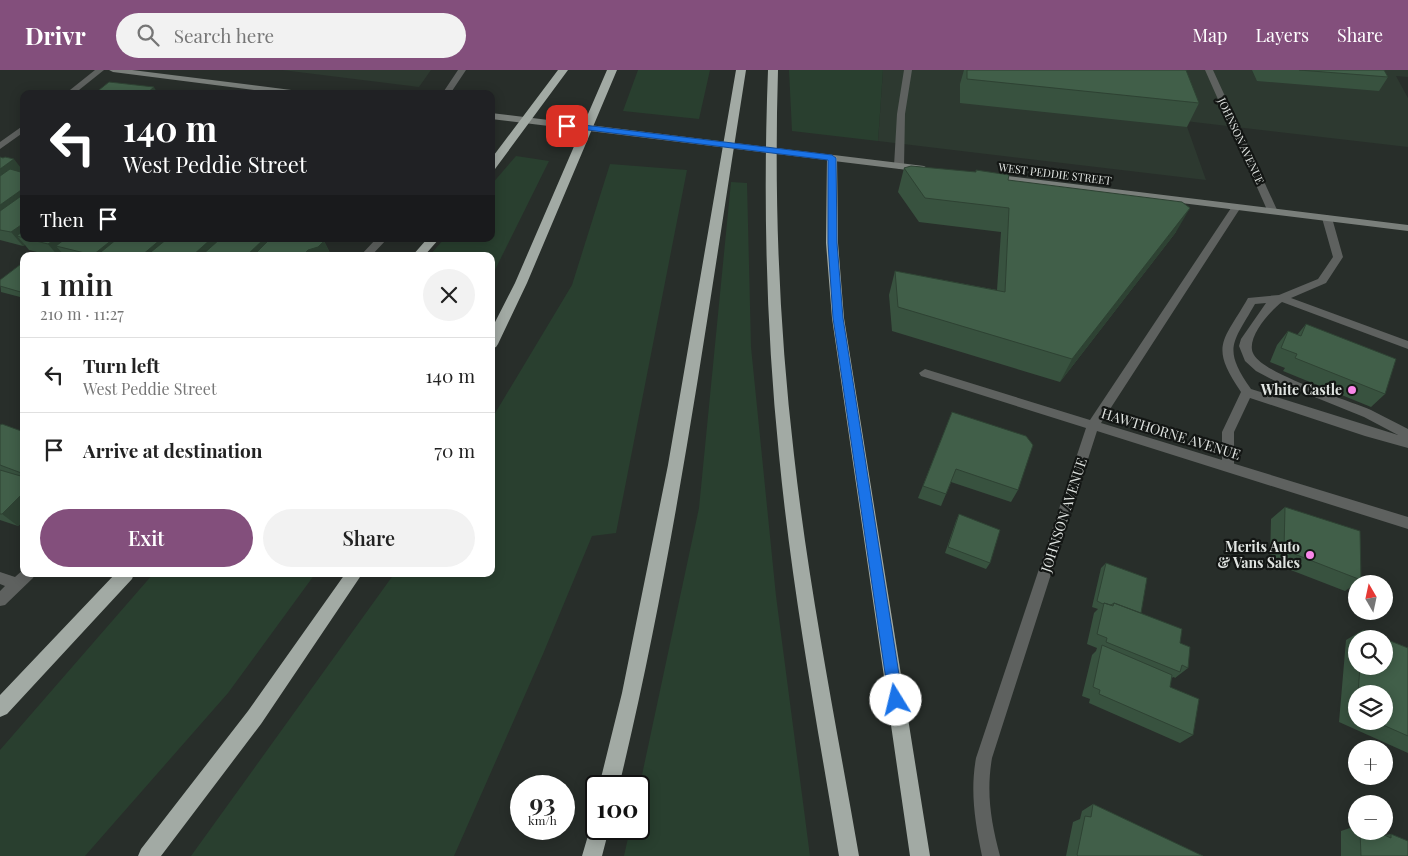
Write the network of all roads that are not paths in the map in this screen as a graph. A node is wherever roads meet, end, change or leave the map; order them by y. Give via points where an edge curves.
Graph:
1 (100, 70) edge
2 (114, 70) edge
3 (462, 70) edge
4 (564, 70) edge
5 (612, 70) edge
6 (741, 70) edge
7 (773, 70) edge
8 (908, 70) edge
9 (1209, 70) edge
10 (74, 90) edge
11 (274, 90) edge
12 (449, 90) edge
13 (495, 116) edge
14 (20, 131) edge
15 (0, 135) edge
16 (12, 138) junction
17 (20, 139) edge
18 (0, 146) edge
19 (832, 158) junction
20 (495, 162) edge
21 (899, 166) junction
22 (939, 171) edge
23 (978, 176) edge
24 (1236, 207) junction
25 (1273, 212) junction
26 (1327, 218) junction
27 (1408, 228) edge
28 (379, 242) edge
29 (430, 242) edge
30 (369, 252) edge
31 (421, 252) edge
32 (1281, 298) junction
33 (495, 336) edge
34 (1408, 345) edge
35 (925, 373) dead end
36 (1247, 392) junction
37 (1093, 425) junction
38 (1408, 435) edge
39 (1408, 442) edge
40 (1228, 467) junction
41 (1408, 523) edge
42 (25, 577) edge
43 (123, 577) edge
44 (352, 577) edge
45 (0, 578) edge
46 (18, 584) junction
47 (0, 600) edge
48 (0, 708) edge
49 (612, 775) edge
50 (596, 840) edge
51 (148, 856) edge
52 (592, 856) edge
53 (849, 856) edge
54 (920, 856) edge
55 (991, 856) edge

1 - 10 street
2 - 11 street
3 - 12 street
4 - 20 highway
5 - 33 highway
6 - 49 highway via 666,518
7 - 53 highway via 769,186 774,320 788,470 803,588
8 - 21 street via 901,114
9 - 25 street, JOHNSON AVENUE
13 - 19 street
14 - 16 street
15 - 16 street
16 - 17 street
16 - 18 street
19 - 21 street
19 - 54 highway via 832,243 838,318
21 - 22 street
23 - 24 street, WEST PEDDIE STREET
24 - 25 street, WEST PEDDIE STREET
24 - 37 street, JOHNSON AVENUE
25 - 26 street, WEST PEDDIE STREET
26 - 27 street, WEST PEDDIE STREET
26 - 32 street via 1338,257 1322,281
28 - 30 street
29 - 31 highway
32 - 34 street
32 - 36 street via 1252,301 1227,346 1235,376
32 - 38 street via 1268,307 1247,339 1245,346 1249,358 1279,378 1368,414
35 - 37 street, HAWTHORNE AVENUE
36 - 39 street
36 - 40 street via 1228,432
37 - 40 street, HAWTHORNE AVENUE
37 - 55 street, JOHNSON AVENUE via 984,758 979,784 981,812
40 - 41 street, HAWTHORNE AVENUE
42 - 46 street
43 - 48 highway
44 - 51 highway via 286,676
45 - 46 street
46 - 47 street
50 - 52 highway

